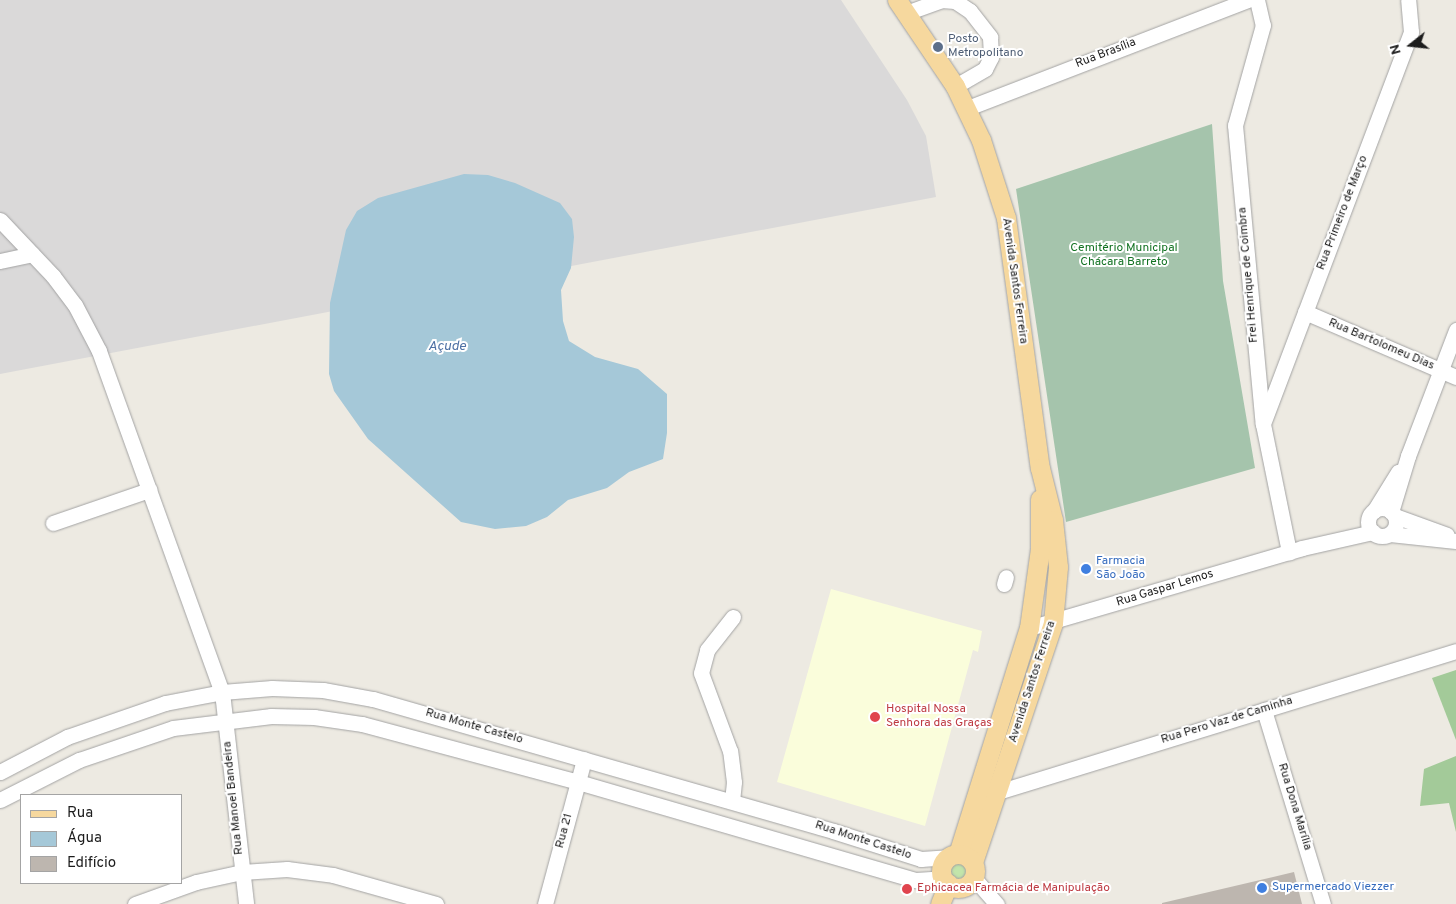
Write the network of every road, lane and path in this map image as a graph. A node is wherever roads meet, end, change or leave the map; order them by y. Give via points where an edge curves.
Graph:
1 (1248, 0) edge
2 (1257, 0) edge
3 (1408, 0) edge
4 (901, 6) edge
5 (956, 86) junction
6 (965, 109) junction
7 (0, 220) edge
8 (5, 238) edge
9 (32, 254) junction
10 (0, 261) edge
11 (1305, 312) junction
12 (1456, 330) edge
13 (1440, 370) junction
14 (1456, 376) edge
15 (1263, 424) junction
16 (1408, 456) junction
17 (1040, 468) junction
18 (149, 490) junction
19 (1393, 514) junction
20 (1372, 522) junction
21 (53, 523) dead end
22 (1390, 534) junction
23 (1456, 540) edge
24 (1295, 550) junction
25 (733, 617) dead end
26 (1054, 623) junction
27 (1029, 628) junction
28 (1456, 651) edge
29 (222, 692) junction
30 (1264, 710) junction
31 (226, 720) junction
32 (584, 759) junction
33 (0, 772) edge
34 (578, 782) junction
35 (998, 792) junction
36 (0, 800) edge
37 (732, 801) junction
38 (958, 871) junction
39 (242, 872) junction
40 (135, 904) edge
41 (246, 904) edge
42 (436, 904) edge
43 (545, 904) edge
44 (940, 904) edge
45 (952, 904) edge
46 (997, 904) edge
47 (1323, 904) edge

1 - 6 street, Rua Brasília
2 - 15 street, Frei Henrique de Coimbra via 1264,25 1235,125
3 - 11 street, Rua Primeiro de Março via 1412,32
4 - 5 main road, Avenida Santos Ferreira
4 - 5 street via 956,1 970,10 990,37 991,57 985,69
5 - 6 main road, Avenida Santos Ferreira
6 - 17 main road, Avenida Santos Ferreira via 981,140 1006,218
7 - 8 street, Rua Manoel Bandeira
8 - 9 street, Rua Manoel Bandeira
9 - 10 street
9 - 18 street, Rua Manoel Bandeira via 75,305 99,351
11 - 13 street, Rua Bartolomeu Dias
11 - 15 street, Rua Primeiro de Março
12 - 13 street
13 - 14 street, Rua Bartolomeu Dias
13 - 16 street
15 - 24 street, Frei Henrique de Coimbra
16 - 19 street
16 - 20 street
17 - 26 main road, Avenida Santos Ferreira via 1053,520 1058,566
17 - 27 main road, Avenida Santos Ferreira via 1040,549
18 - 21 street
18 - 29 street, Rua Manoel Bandeira
19 - 20 street via 1383,508
19 - 22 street via 1395,528
19 - 23 street
20 - 22 street via 1381,536
20 - 24 street, Rua Gaspar Lemos
22 - 23 street
24 - 26 street, Rua Gaspar Lemos
25 - 37 street via 707,650 701,673 730,751 734,782
26 - 27 street, Rua Gaspar Lemos
26 - 35 main road, Avenida Santos Ferreira
27 - 38 main road, Avenida Santos Ferreira
28 - 30 street, Rua Pero Vaz de Caminha
29 - 31 street, Rua Manoel Bandeira
29 - 32 street, Rua Monte Castelo via 272,688 323,690 372,699
29 - 33 street, Rua Monte Castelo via 165,703 118,718 67,738
30 - 35 street, Rua Pero Vaz de Caminha
30 - 47 street, Rua Dona Marília
31 - 34 street, Rua Monte Castelo via 314,717 362,724
31 - 36 street, Rua Monte Castelo via 173,728 124,742 79,760
31 - 39 street, Rua Manoel Bandeira
32 - 34 street, Rua 21
32 - 37 street, Rua Monte Castelo
34 - 38 street, Rua Monte Castelo via 916,880
34 - 43 street, Rua 21
35 - 38 main road, Avenida Santos Ferreira
37 - 38 street, Rua Monte Castelo
38 - 44 main road, Avenida Santos Ferreira
38 - 45 main road, Avenida Santos Ferreira
38 - 46 street
39 - 40 street via 196,882
39 - 41 street, Rua Manoel Bandeira
39 - 42 street via 287,869 333,874

